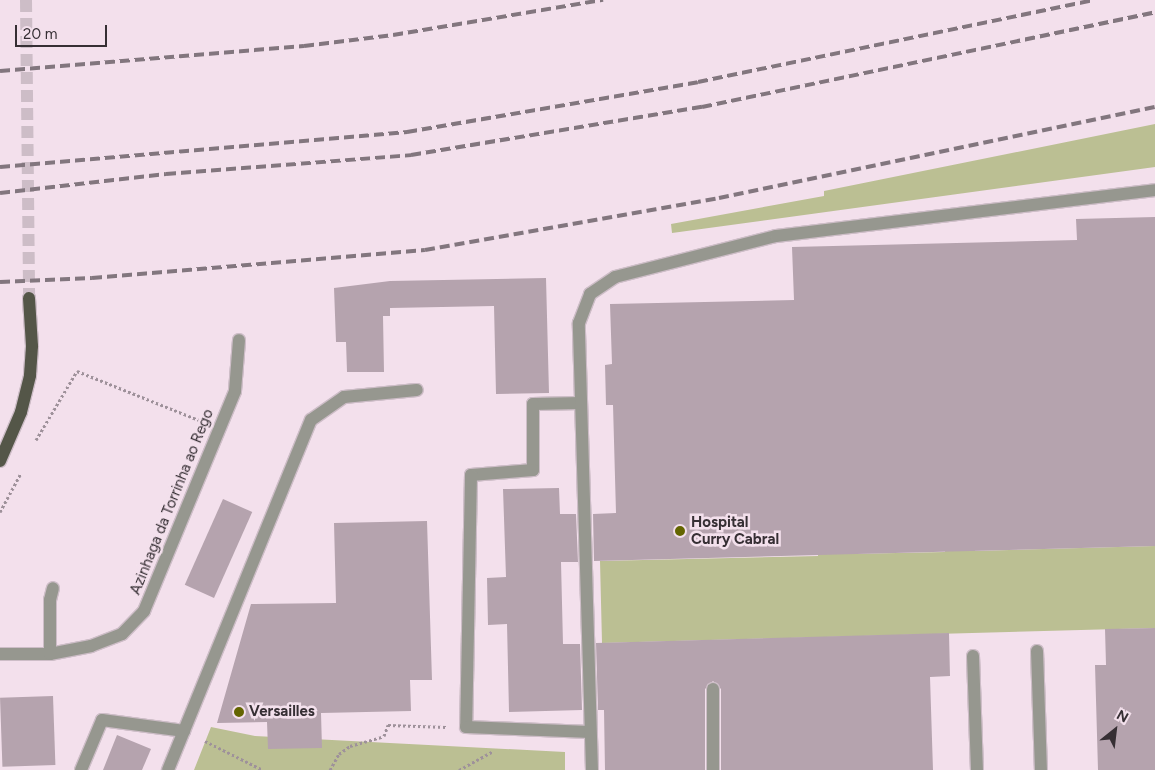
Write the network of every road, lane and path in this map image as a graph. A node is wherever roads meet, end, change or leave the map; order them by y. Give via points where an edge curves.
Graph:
1 (1155, 190) edge
2 (29, 298) tunnel mouth
3 (239, 340) dead end
4 (417, 390) dead end
5 (580, 403) junction
6 (220, 428) junction
7 (34, 444) dead end
8 (0, 461) edge
9 (23, 469) dead end
10 (0, 512) edge
11 (53, 588) dead end
12 (1037, 652) dead end
13 (0, 654) edge
14 (50, 654) junction
15 (973, 656) dead end
16 (713, 688) dead end
17 (466, 728) junction
18 (504, 729) junction
19 (184, 731) junction
20 (590, 732) junction
21 (82, 770) edge
22 (168, 770) edge
23 (263, 770) edge
24 (330, 770) edge
25 (460, 770) edge
26 (592, 770) edge
27 (713, 770) edge
28 (977, 770) edge
29 (1041, 770) edge

1 - 5 lane via 776,236 615,277 590,294 579,323
2 - 8 main road via 30,375 21,412
3 - 6 lane, Azinhaga da Torrinha ao Rego via 235,391
4 - 19 lane via 344,397 311,420
5 - 17 lane via 533,404 533,470 471,474
5 - 20 lane
6 - 7 path via 77,371
6 - 14 lane, Azinhaga da Torrinha ao Rego via 144,611 122,634 91,646
9 - 10 path
11 - 14 lane
12 - 29 lane
13 - 14 lane, Azinhaga da Torrinha ao Rego
15 - 28 lane
16 - 27 lane
17 - 18 lane
17 - 24 path via 388,725 384,736 350,746 339,754
18 - 20 lane
18 - 25 path via 491,754
19 - 21 lane via 102,720
19 - 22 lane
19 - 23 path
20 - 26 lane

